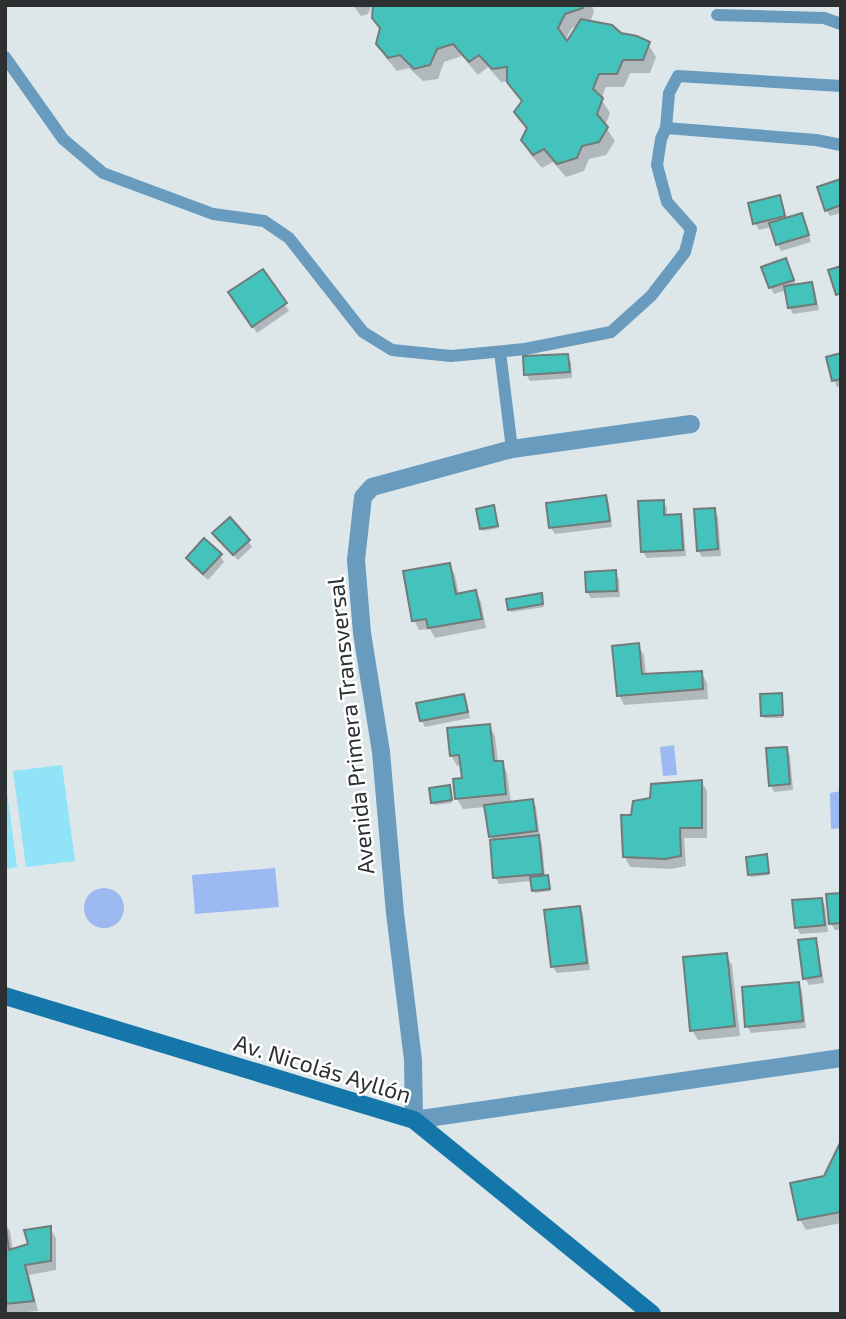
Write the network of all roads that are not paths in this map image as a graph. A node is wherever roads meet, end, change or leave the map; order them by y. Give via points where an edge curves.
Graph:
1 (717, 15) dead end
2 (841, 24) edge
3 (5, 57) edge
4 (841, 86) edge
5 (666, 128) junction
6 (841, 145) edge
7 (500, 352) junction
8 (691, 424) dead end
9 (512, 449) junction
10 (5, 996) edge
11 (841, 1058) edge
12 (414, 1121) junction
13 (652, 1314) edge

1 - 2 lane via 824,18
3 - 7 lane via 64,139 103,173 212,214 264,221 289,238 363,332 391,350 452,356
4 - 5 lane via 678,76 669,93
5 - 6 lane
5 - 7 lane via 657,164 667,202 691,229 685,252 651,296 611,332
7 - 9 lane
8 - 9 street, Avenida Primera Transversal
9 - 12 street, Avenida Primera Transversal via 372,487 363,497 356,560 413,1060
10 - 12 street, Av. Nicolás Ayllón
11 - 12 street
12 - 13 street, Av. Nicolás Ayllón

